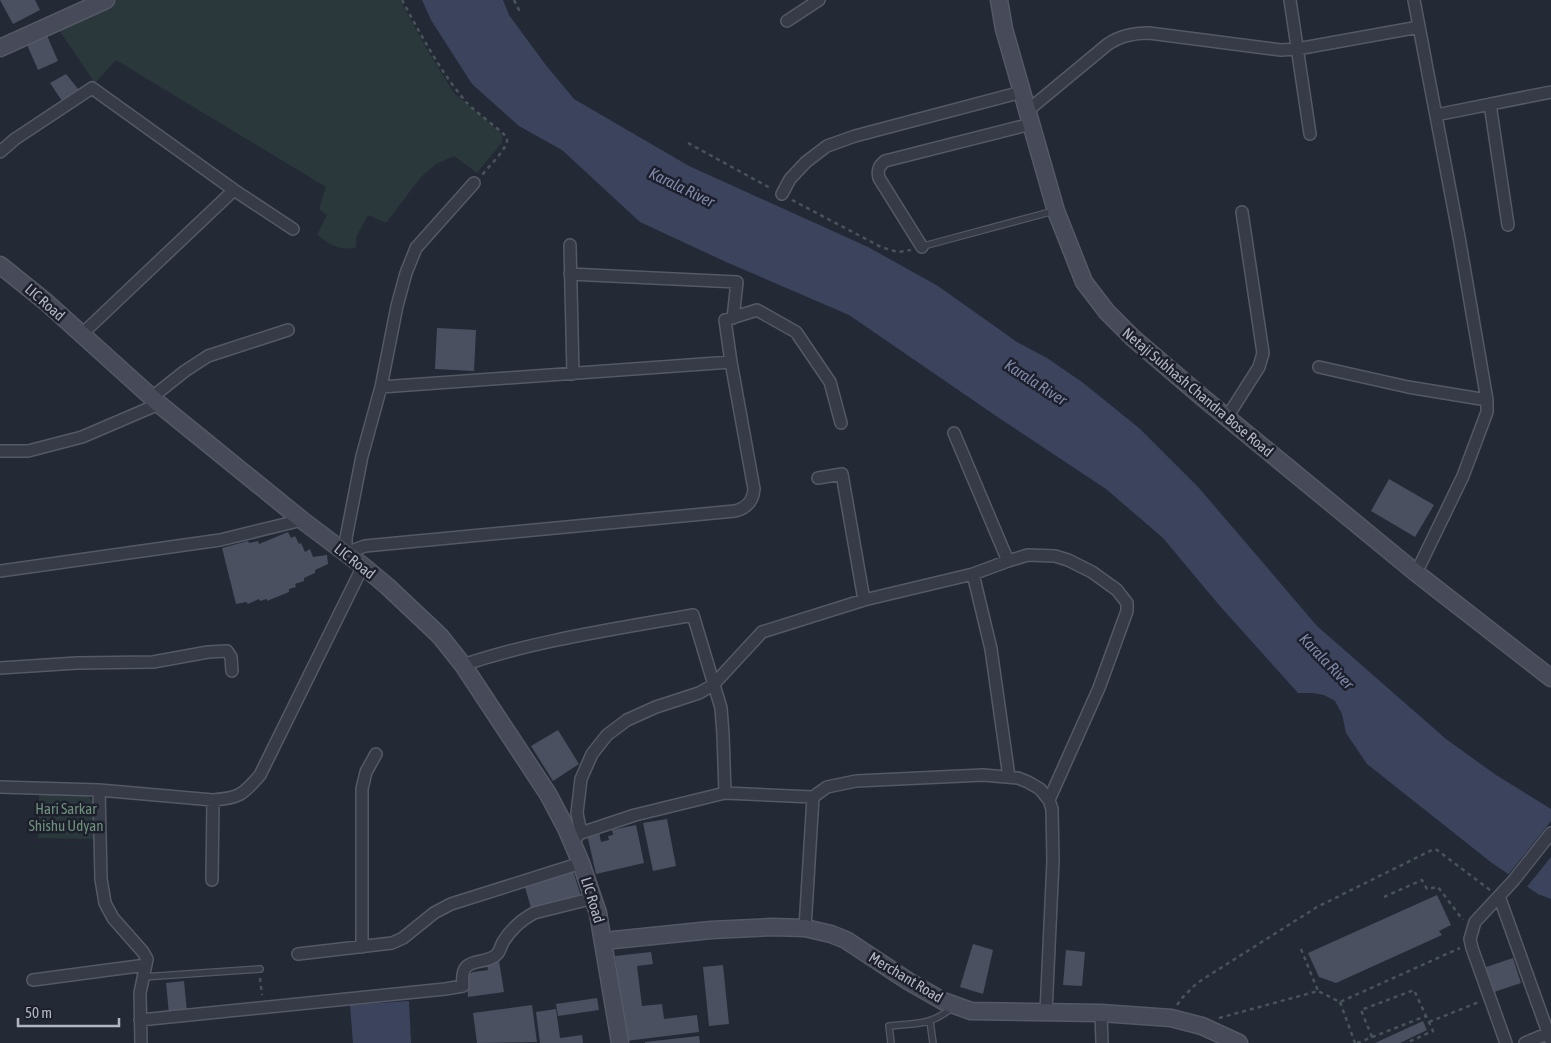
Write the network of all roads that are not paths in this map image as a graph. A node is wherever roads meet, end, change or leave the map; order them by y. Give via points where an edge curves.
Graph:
1 (106, 0) edge
2 (819, 0) edge
3 (999, 0) edge
4 (1003, 0) edge
5 (1290, 0) edge
6 (1414, 0) edge
7 (786, 21) dead end
8 (1419, 27) junction
9 (0, 48) edge
10 (1297, 49) junction
11 (1022, 92) junction
12 (1551, 92) edge
13 (1490, 104) junction
14 (1032, 107) junction
15 (1436, 115) junction
16 (1031, 124) junction
17 (1310, 134) dead end
18 (0, 152) edge
19 (474, 183) road end
20 (234, 190) junction
21 (782, 194) road end
22 (1059, 210) junction
23 (1242, 212) dead end
24 (1508, 225) dead end
25 (293, 229) dead end
26 (570, 245) dead end
27 (919, 248) joint
28 (3, 268) edge
29 (570, 274) junction
30 (733, 318) junction
31 (288, 330) dead end
32 (81, 335) junction
33 (731, 362) junction
34 (1319, 367) dead end
35 (574, 374) junction
36 (381, 387) junction
37 (1487, 400) junction
38 (155, 401) junction
39 (1229, 414) junction
40 (841, 422) dead end
41 (954, 433) dead end
42 (0, 451) edge
43 (818, 478) dead end
44 (302, 520) junction
45 (346, 554) junction
46 (1008, 561) junction
47 (364, 566) junction
48 (1417, 569) junction
49 (0, 571) edge
50 (973, 574) junction
51 (864, 600) junction
52 (463, 664) junction
53 (0, 668) edge
54 (232, 671) dead end
55 (1550, 672) edge
56 (713, 685) junction
57 (376, 754) dead end
58 (1009, 777) junction
59 (0, 787) edge
60 (99, 790) junction
61 (725, 793) junction
62 (813, 797) junction
63 (213, 800) junction
64 (1049, 800) junction
65 (1551, 833) edge
66 (576, 837) junction
67 (581, 864) junction
68 (212, 880) dead end
69 (1499, 896) junction
70 (596, 905) junction
71 (805, 928) junction
72 (630, 938) junction
73 (604, 941) junction
74 (362, 947) junction
75 (298, 954) dead end
76 (146, 965) junction
77 (260, 969) road end
78 (143, 977) junction
79 (33, 980) dead end
80 (955, 1005) junction
81 (1046, 1012) junction
82 (1102, 1013) junction
83 (140, 1020) junction
84 (930, 1021) junction
85 (1550, 1036) edge
86 (141, 1043) edge
87 (620, 1043) edge
88 (891, 1043) edge
89 (933, 1043) edge
90 (1102, 1043) edge
91 (1239, 1043) edge
92 (1506, 1043) edge
93 (1526, 1043) edge

1 - 9 street
2 - 7 street
3 - 11 street, Netaji Subhash Chandra Bose Road
4 - 14 street, Netaji Subhash Chandra Bose Road
5 - 10 street
6 - 8 street
8 - 10 street
8 - 15 street
10 - 14 street via 1281,50 1149,33 1130,34 1117,37
10 - 17 street
11 - 16 street, Netaji Subhash Chandra Bose Road
11 - 21 street via 827,146 790,179
12 - 13 street
13 - 15 street
13 - 24 street
14 - 22 street, Netaji Subhash Chandra Bose Road
15 - 37 street
16 - 22 street, Netaji Subhash Chandra Bose Road
16 - 27 street via 885,160 880,164 879,178
18 - 20 street via 92,88
19 - 36 street via 416,248 396,306
20 - 25 street
20 - 32 street
22 - 27 lane
22 - 39 street, Netaji Subhash Chandra Bose Road via 1084,282 1107,312 1133,338
23 - 39 street via 1263,352 1259,367
26 - 29 street
28 - 32 street, LIC Road
29 - 30 street via 737,282
29 - 35 street
30 - 33 street via 725,320
30 - 40 street via 757,310 796,332 830,382
31 - 38 street via 208,356 191,367
32 - 38 street, LIC Road
33 - 35 street
33 - 45 street via 754,489 751,500 740,510 365,546
34 - 37 street
35 - 36 street
36 - 45 street via 362,456 346,538
37 - 48 street via 1487,412 1462,476
38 - 42 street via 82,437 28,451
38 - 44 street, LIC Road
39 - 48 street, Netaji Subhash Chandra Bose Road
41 - 46 street
43 - 51 street via 842,474
44 - 45 street, LIC Road
44 - 49 street via 220,540
45 - 47 street, LIC Road
46 - 50 street
46 - 64 street via 1028,555 1068,560 1112,586 1126,603 1099,688
47 - 52 street, LIC Road via 440,636
47 - 63 street via 260,775 245,792 232,799
48 - 55 street, Netaji Subhash Chandra Bose Road
50 - 51 street
50 - 58 street via 991,649
51 - 56 street via 762,632
52 - 56 street via 559,640 693,616
52 - 66 street, LIC Road
53 - 54 street via 153,662 227,651 232,657
56 - 61 street via 721,708
56 - 66 street via 627,720 607,735 592,754 581,779
57 - 74 street via 366,772 362,789
58 - 62 street via 983,775 856,781 827,787
58 - 64 street via 1028,782
59 - 60 street
60 - 63 street
60 - 76 street via 101,879 105,903 120,928 146,956
61 - 62 street
61 - 66 street via 635,815
62 - 71 street
63 - 68 street
64 - 81 street via 1053,861
65 - 69 street
66 - 67 street, LIC Road
67 - 70 street, LIC Road
67 - 74 street via 451,904 434,912 403,938 392,943
69 - 85 street
69 - 92 street via 1475,922 1471,937 1476,962
70 - 72 street via 611,931
70 - 73 street, LIC Road
70 - 83 street via 534,913 516,925 495,956 465,969 462,986
71 - 72 street, Merchant Road via 748,928
71 - 80 street, Merchant Road via 846,940 908,981
72 - 73 street, Merchant Road
73 - 87 street, LIC Road
74 - 75 street
76 - 78 street
76 - 79 street
77 - 78 lane
78 - 83 street
80 - 81 street, Merchant Road via 981,1012
80 - 84 lane via 941,1017
81 - 82 street, Merchant Road
82 - 90 street
82 - 91 street, Merchant Road via 1171,1018 1202,1026
83 - 86 street
84 - 88 lane via 889,1026
84 - 89 lane
85 - 93 street

